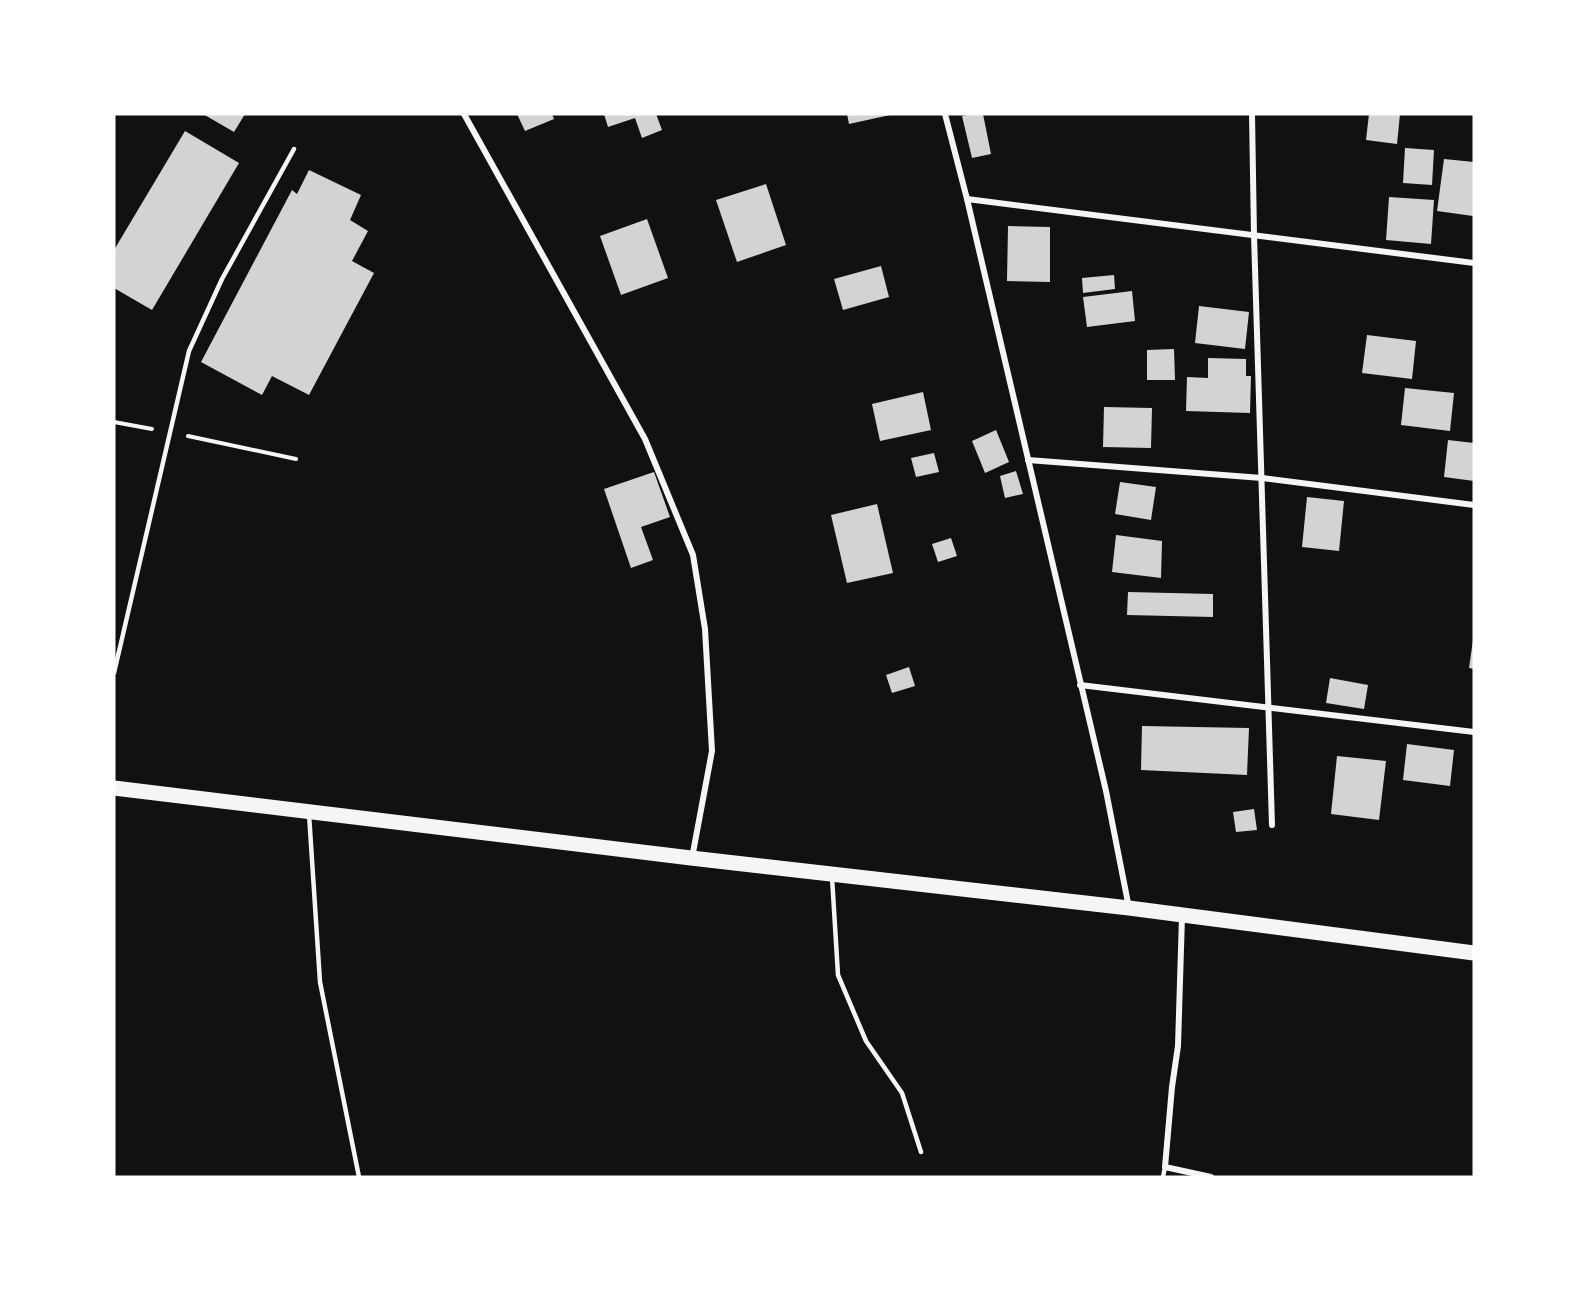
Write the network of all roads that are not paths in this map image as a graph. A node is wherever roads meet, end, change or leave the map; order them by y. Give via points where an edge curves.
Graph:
1 (464, 114) edge
2 (945, 114) edge
3 (1252, 114) edge
4 (294, 149) dead end
5 (967, 198) junction
6 (1254, 235) junction
7 (1474, 263) edge
8 (1028, 460) junction
9 (1262, 478) junction
10 (1474, 505) edge
11 (114, 673) edge
12 (1080, 685) junction
13 (1270, 708) junction
14 (1474, 732) edge
15 (114, 788) edge
16 (309, 811) junction
17 (1272, 825) dead end
18 (692, 858) junction
19 (832, 875) junction
20 (1129, 908) junction
21 (1182, 917) junction
22 (1474, 953) edge
23 (921, 1152) dead end
24 (1165, 1167) junction
25 (359, 1177) edge
26 (1163, 1177) edge
27 (1211, 1177) edge

1 - 18 street via 645,440 693,555 705,629 712,751
2 - 5 street
3 - 6 street
4 - 11 lane via 222,279 189,351
5 - 6 street
5 - 8 street
6 - 7 street
6 - 9 street
8 - 9 street
8 - 12 street
9 - 10 street
9 - 13 street
12 - 13 street
12 - 20 street
13 - 14 street
13 - 17 street
15 - 16 main road
16 - 18 main road
16 - 25 lane via 320,982
18 - 19 main road
19 - 20 main road
19 - 23 lane via 838,975 866,1041 902,1093
20 - 21 main road
21 - 22 main road
21 - 24 street via 1178,1046
24 - 26 lane
24 - 27 street

